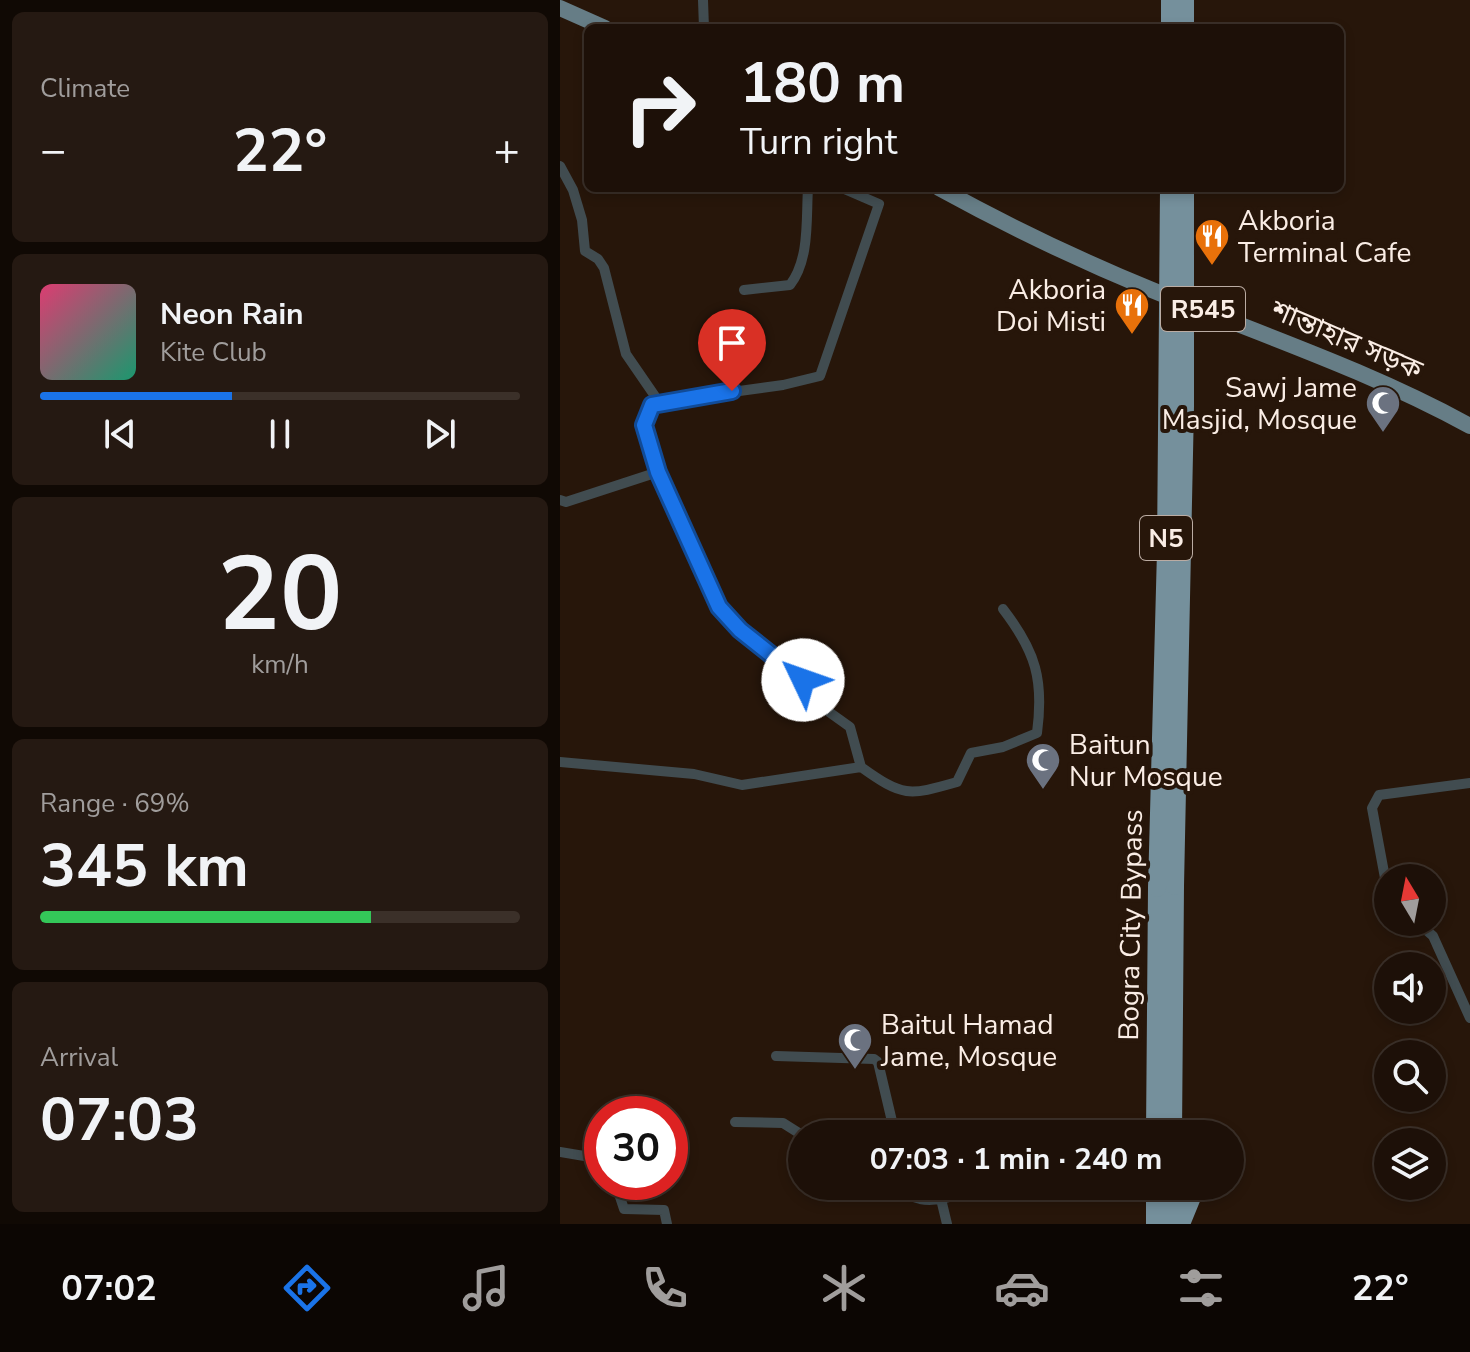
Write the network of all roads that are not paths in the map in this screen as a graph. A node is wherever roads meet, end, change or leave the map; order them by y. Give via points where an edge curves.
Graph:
1 (703, 0) edge
2 (1170, 0) edge
3 (1185, 0) edge
4 (560, 8) edge
5 (596, 24) edge
6 (704, 24) edge
7 (1170, 24) edge
8 (1185, 24) edge
9 (560, 166) edge
10 (808, 192) edge
11 (851, 192) edge
12 (946, 192) edge
13 (1169, 192) edge
14 (1185, 192) edge
15 (744, 290) dead end
16 (659, 402) junction
17 (1470, 426) edge
18 (658, 472) junction
19 (560, 500) edge
20 (1003, 609) dead end
21 (560, 762) edge
22 (861, 767) junction
23 (1470, 783) edge
24 (1382, 864) edge
25 (1166, 887) junction
26 (1433, 936) edge
27 (1470, 1018) edge
28 (776, 1056) dead end
29 (892, 1120) edge
30 (1156, 1120) edge
31 (1173, 1120) edge
32 (735, 1122) dead end
33 (788, 1126) edge
34 (560, 1152) edge
35 (584, 1156) edge
36 (621, 1200) edge
37 (941, 1200) edge
38 (1155, 1200) edge
39 (1173, 1200) edge
40 (1191, 1200) edge
41 (667, 1224) edge
42 (947, 1224) edge
43 (1155, 1224) edge
44 (1172, 1224) edge
45 (1181, 1224) edge

1 - 6 street
2 - 7 highway
3 - 8 highway
4 - 5 main road
9 - 16 street via 579,210 585,251 604,268 626,354
10 - 15 street via 797,276 790,285
11 - 16 street via 879,204 820,376
12 - 17 main road, শান্তাহার সড়ক / R545 via 1013,229 1255,327
13 - 25 highway, Bogra City Bypass / N5, bridge
14 - 25 highway, Bogra City Bypass / N5, bridge
16 - 18 street via 652,405 644,425
18 - 19 street
18 - 22 street via 719,607 850,727
20 - 22 street via 1024,637 1036,667 1042,693 1037,733 971,753 957,782 925,791 895,792
21 - 22 street via 694,774 742,785
23 - 24 street via 1379,795 1372,808
25 - 30 highway, Bogra City Bypass / N5
25 - 31 highway, Bogra City Bypass / N5
26 - 27 street
28 - 29 street via 874,1059
32 - 33 street
34 - 35 street
36 - 41 street via 624,1209 664,1210
37 - 42 street
38 - 43 highway
39 - 44 highway
40 - 45 highway

